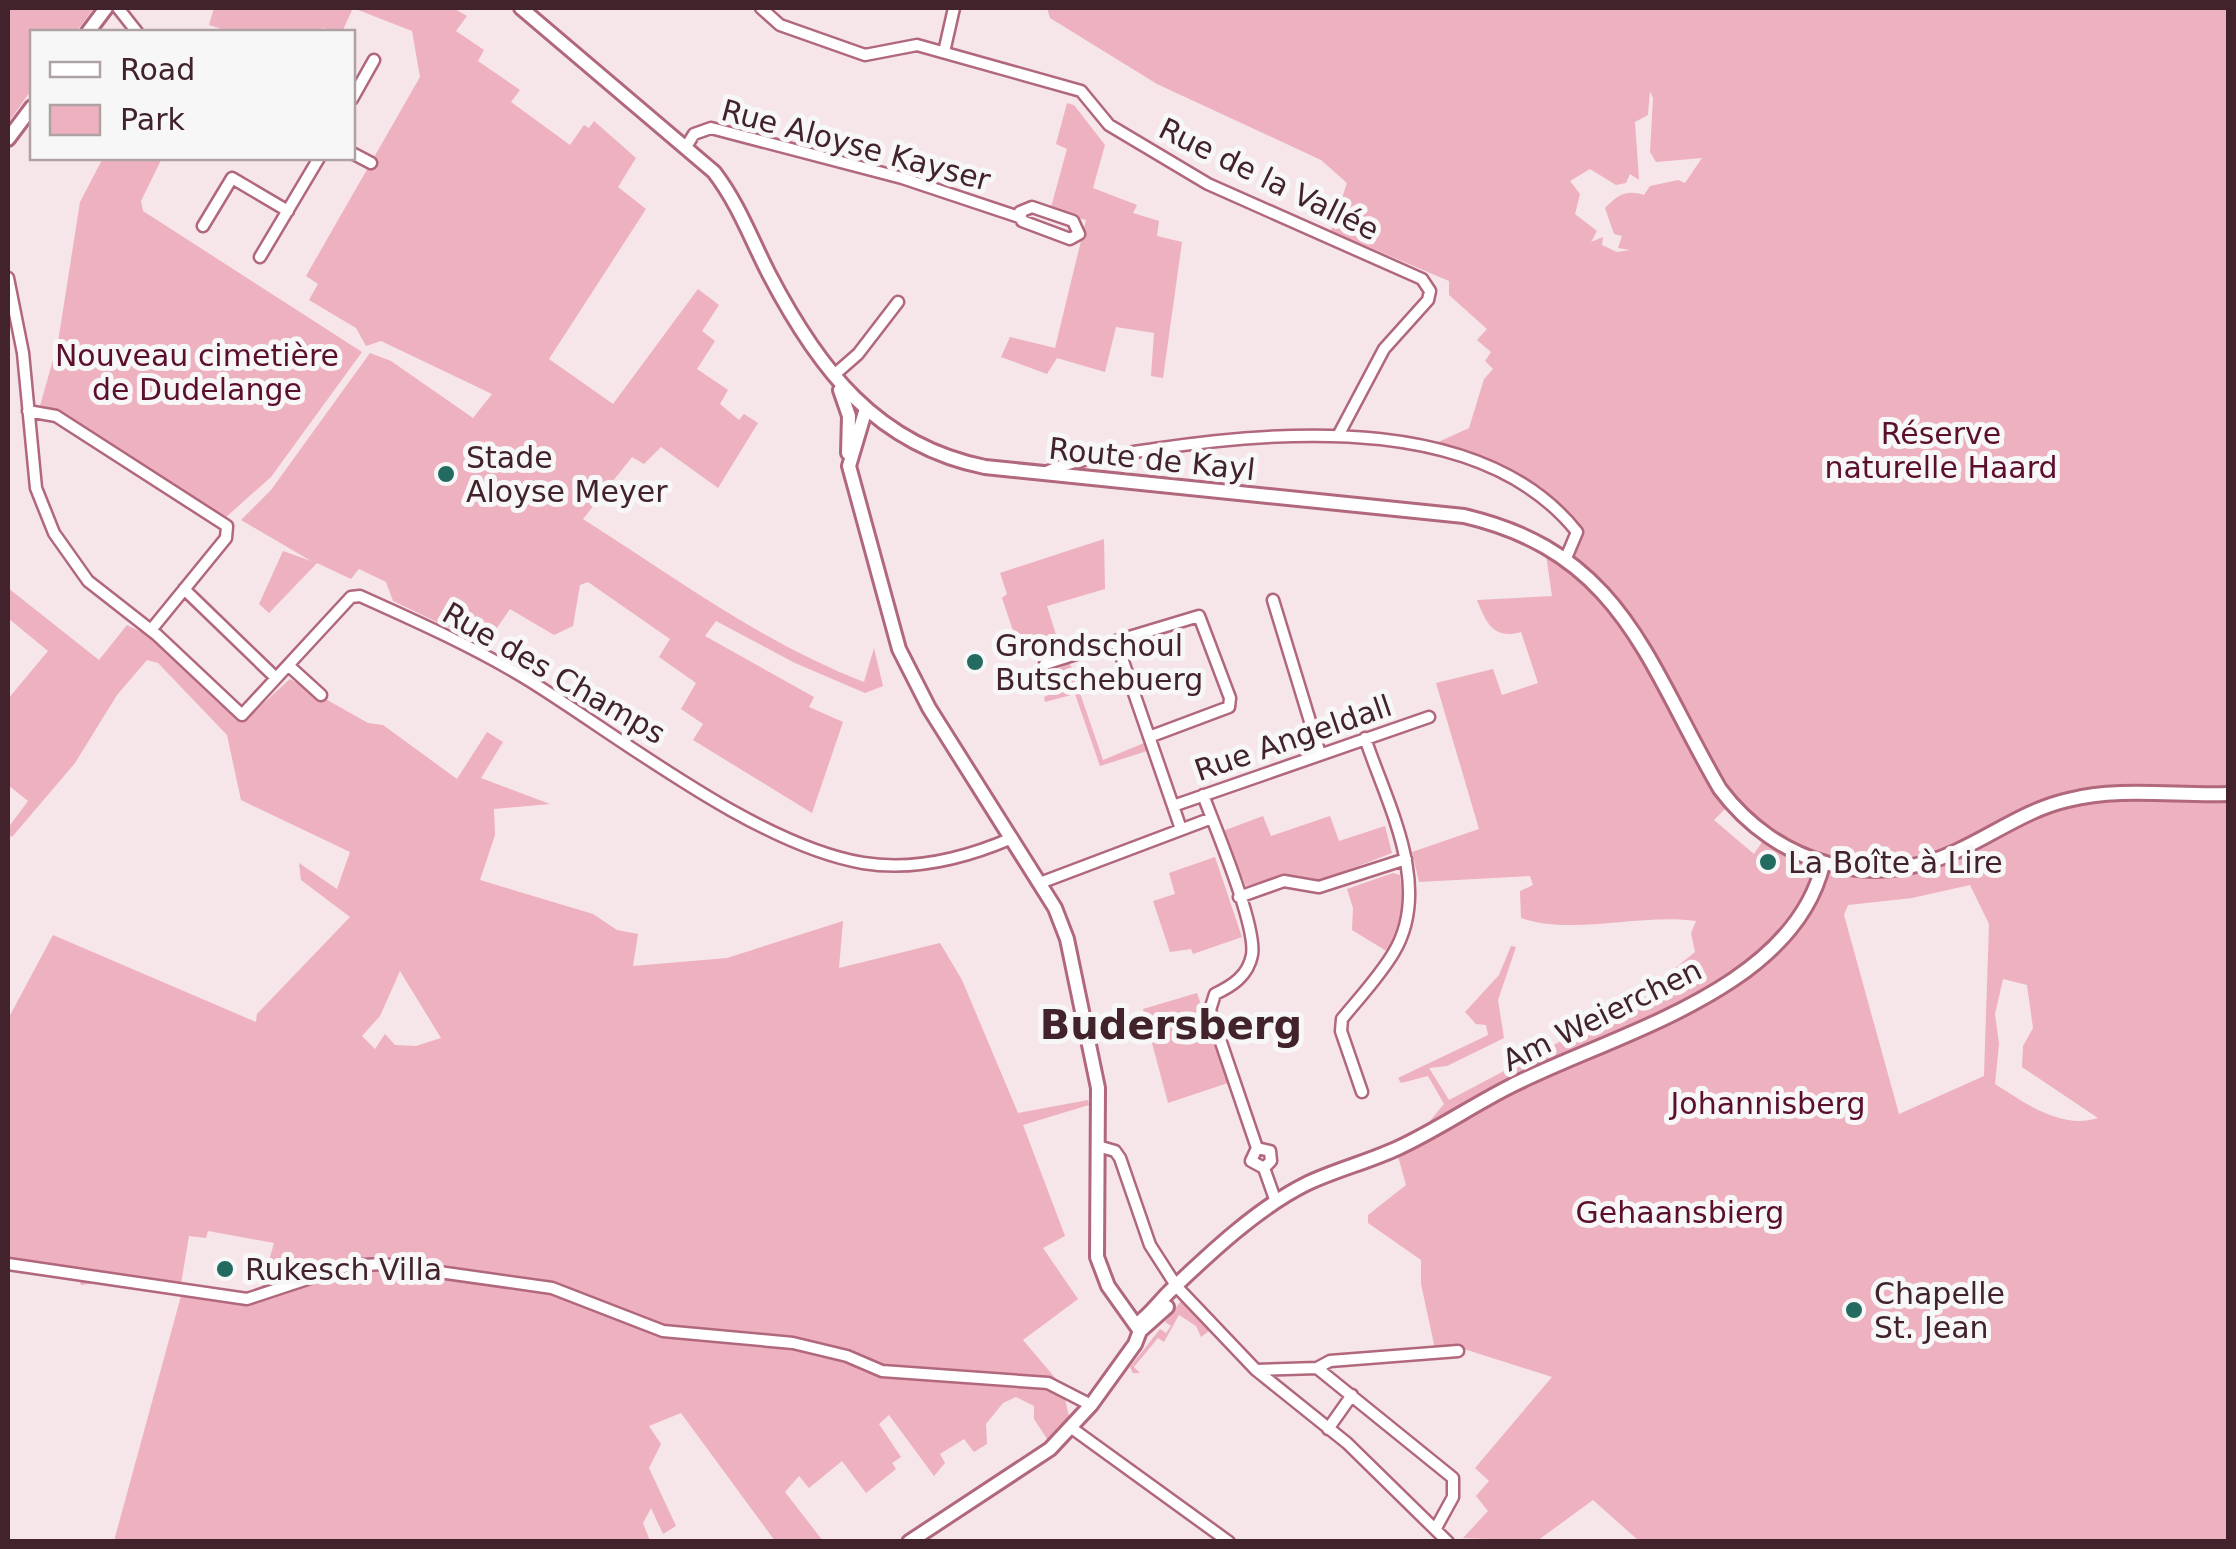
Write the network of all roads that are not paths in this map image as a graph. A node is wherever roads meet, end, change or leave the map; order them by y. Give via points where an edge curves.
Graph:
1 (106, 8) edge
2 (118, 8) edge
3 (521, 8) edge
4 (761, 8) edge
5 (954, 8) edge
6 (90, 30) edge
7 (135, 30) edge
8 (944, 52) junction
9 (374, 60) dead end
10 (355, 94) edge
11 (30, 110) edge
12 (8, 140) edge
13 (686, 146) junction
14 (355, 155) edge
15 (319, 160) edge
16 (370, 163) dead end
17 (288, 210) junction
18 (1019, 217) junction
19 (204, 226) dead end
20 (260, 257) dead end
21 (8, 278) edge
22 (898, 302) dead end
23 (834, 375) junction
24 (28, 411) junction
25 (865, 412) junction
26 (849, 419) junction
27 (1339, 434) junction
28 (849, 466) junction
29 (1043, 474) junction
30 (1566, 558) junction
31 (184, 589) junction
32 (1273, 600) dead end
33 (151, 630) junction
34 (1116, 641) junction
35 (1046, 664) dead end
36 (288, 665) junction
37 (276, 678) junction
38 (321, 695) dead end
39 (1429, 717) dead end
40 (1150, 737) junction
41 (1365, 738) junction
42 (1320, 754) junction
43 (2228, 794) edge
44 (1203, 795) junction
45 (1174, 806) junction
46 (1212, 818) junction
47 (1181, 829) junction
48 (1012, 838) junction
49 (1406, 859) junction
50 (1823, 864) junction
51 (1040, 883) junction
52 (1239, 898) junction
53 (1362, 1092) dead end
54 (1101, 1147) junction
55 (1276, 1202) junction
56 (8, 1264) edge
57 (1177, 1287) junction
58 (1138, 1328) junction
59 (1458, 1351) dead end
60 (1317, 1368) junction
61 (1256, 1370) junction
62 (1352, 1395) junction
63 (1091, 1404) junction
64 (1072, 1429) junction
65 (1328, 1429) junction
66 (1436, 1528) junction
67 (909, 1542) edge
68 (1229, 1542) edge
69 (1448, 1542) edge

1 - 6 main road
2 - 7 street
3 - 13 main road, Route de Kayl
4 - 8 street, Rue de la Vallée via 780,25 865,55 917,44
5 - 8 street
8 - 27 street, Rue de la Vallée via 1081,91 1109,125 1208,184 1428,284 1428,300 1384,350
9 - 10 street
11 - 12 main road
13 - 18 street, Rue Aloyse Kayser via 694,134 711,128
13 - 23 main road, Route de Kayl via 731,194 770,277
14 - 16 street
15 - 17 street
17 - 19 street via 232,178
17 - 20 street
18 - 18 street, Rue Aloyse Kayser via 1032,207 1073,221 1079,234 1070,239
21 - 24 street
22 - 23 street
23 - 25 main road, Route de Kayl
23 - 26 main road
24 - 31 street via 56,416 227,526 226,538
24 - 33 street via 36,488 59,543 88,581
25 - 26 main road
25 - 28 main road
25 - 29 main road, Route de Kayl via 947,458
26 - 28 main road
27 - 29 street via 1184,445 1064,464
27 - 30 street via 1461,457 1516,478 1577,532
28 - 48 main road via 899,649 928,708
29 - 30 main road, Route de Kayl via 1464,516 1505,527
30 - 50 main road, Route de Kayl via 1623,612 1731,803 1778,844
31 - 33 street
31 - 37 street
32 - 42 street
33 - 37 street, Rue des Champs via 242,715
34 - 35 street
34 - 40 street
34 - 40 street via 1192,615 1205,622 1229,707
36 - 37 street, Rue des Champs
36 - 38 street
36 - 48 street, Rue des Champs via 351,597 360,596 488,656 796,843 848,860 908,865 982,851
39 - 41 street, Rue Angeldall
40 - 45 street
41 - 42 street, Rue Angeldall
41 - 49 street
42 - 44 street, Rue Angeldall
43 - 50 main road, Route de Kayl via 2100,794 2068,800 1924,864 1878,870
44 - 45 street, Rue Angeldall
44 - 46 street
45 - 47 street
46 - 47 street, Rue Angeldall
46 - 52 street
47 - 51 street, Rue Angeldall
48 - 51 main road
49 - 52 street via 1319,888 1284,881
49 - 53 street via 1411,900 1405,930 1342,1020
50 - 55 main road, Am Weierchen via 1812,900 1797,920 1713,993
51 - 54 main road via 1067,939 1098,1088
52 - 55 street via 1252,955 1234,985 1210,1000 1210,1010 1256,1148 1251,1161 1264,1168
54 - 57 street via 1120,1158 1150,1245
54 - 58 main road via 1098,1256 1108,1286
55 - 57 main road
56 - 63 street via 247,1299 320,1273 382,1264 552,1288 663,1331 793,1343 882,1372 1048,1383
57 - 58 main road via 1156,1320
57 - 61 street
58 - 63 main road via 1135,1344
59 - 60 street via 1330,1360
60 - 61 street
60 - 62 street
61 - 65 street
62 - 65 street
62 - 66 street via 1453,1478 1453,1497
63 - 64 main road
64 - 67 main road via 1026,1468
64 - 68 street
65 - 66 street
66 - 69 street

